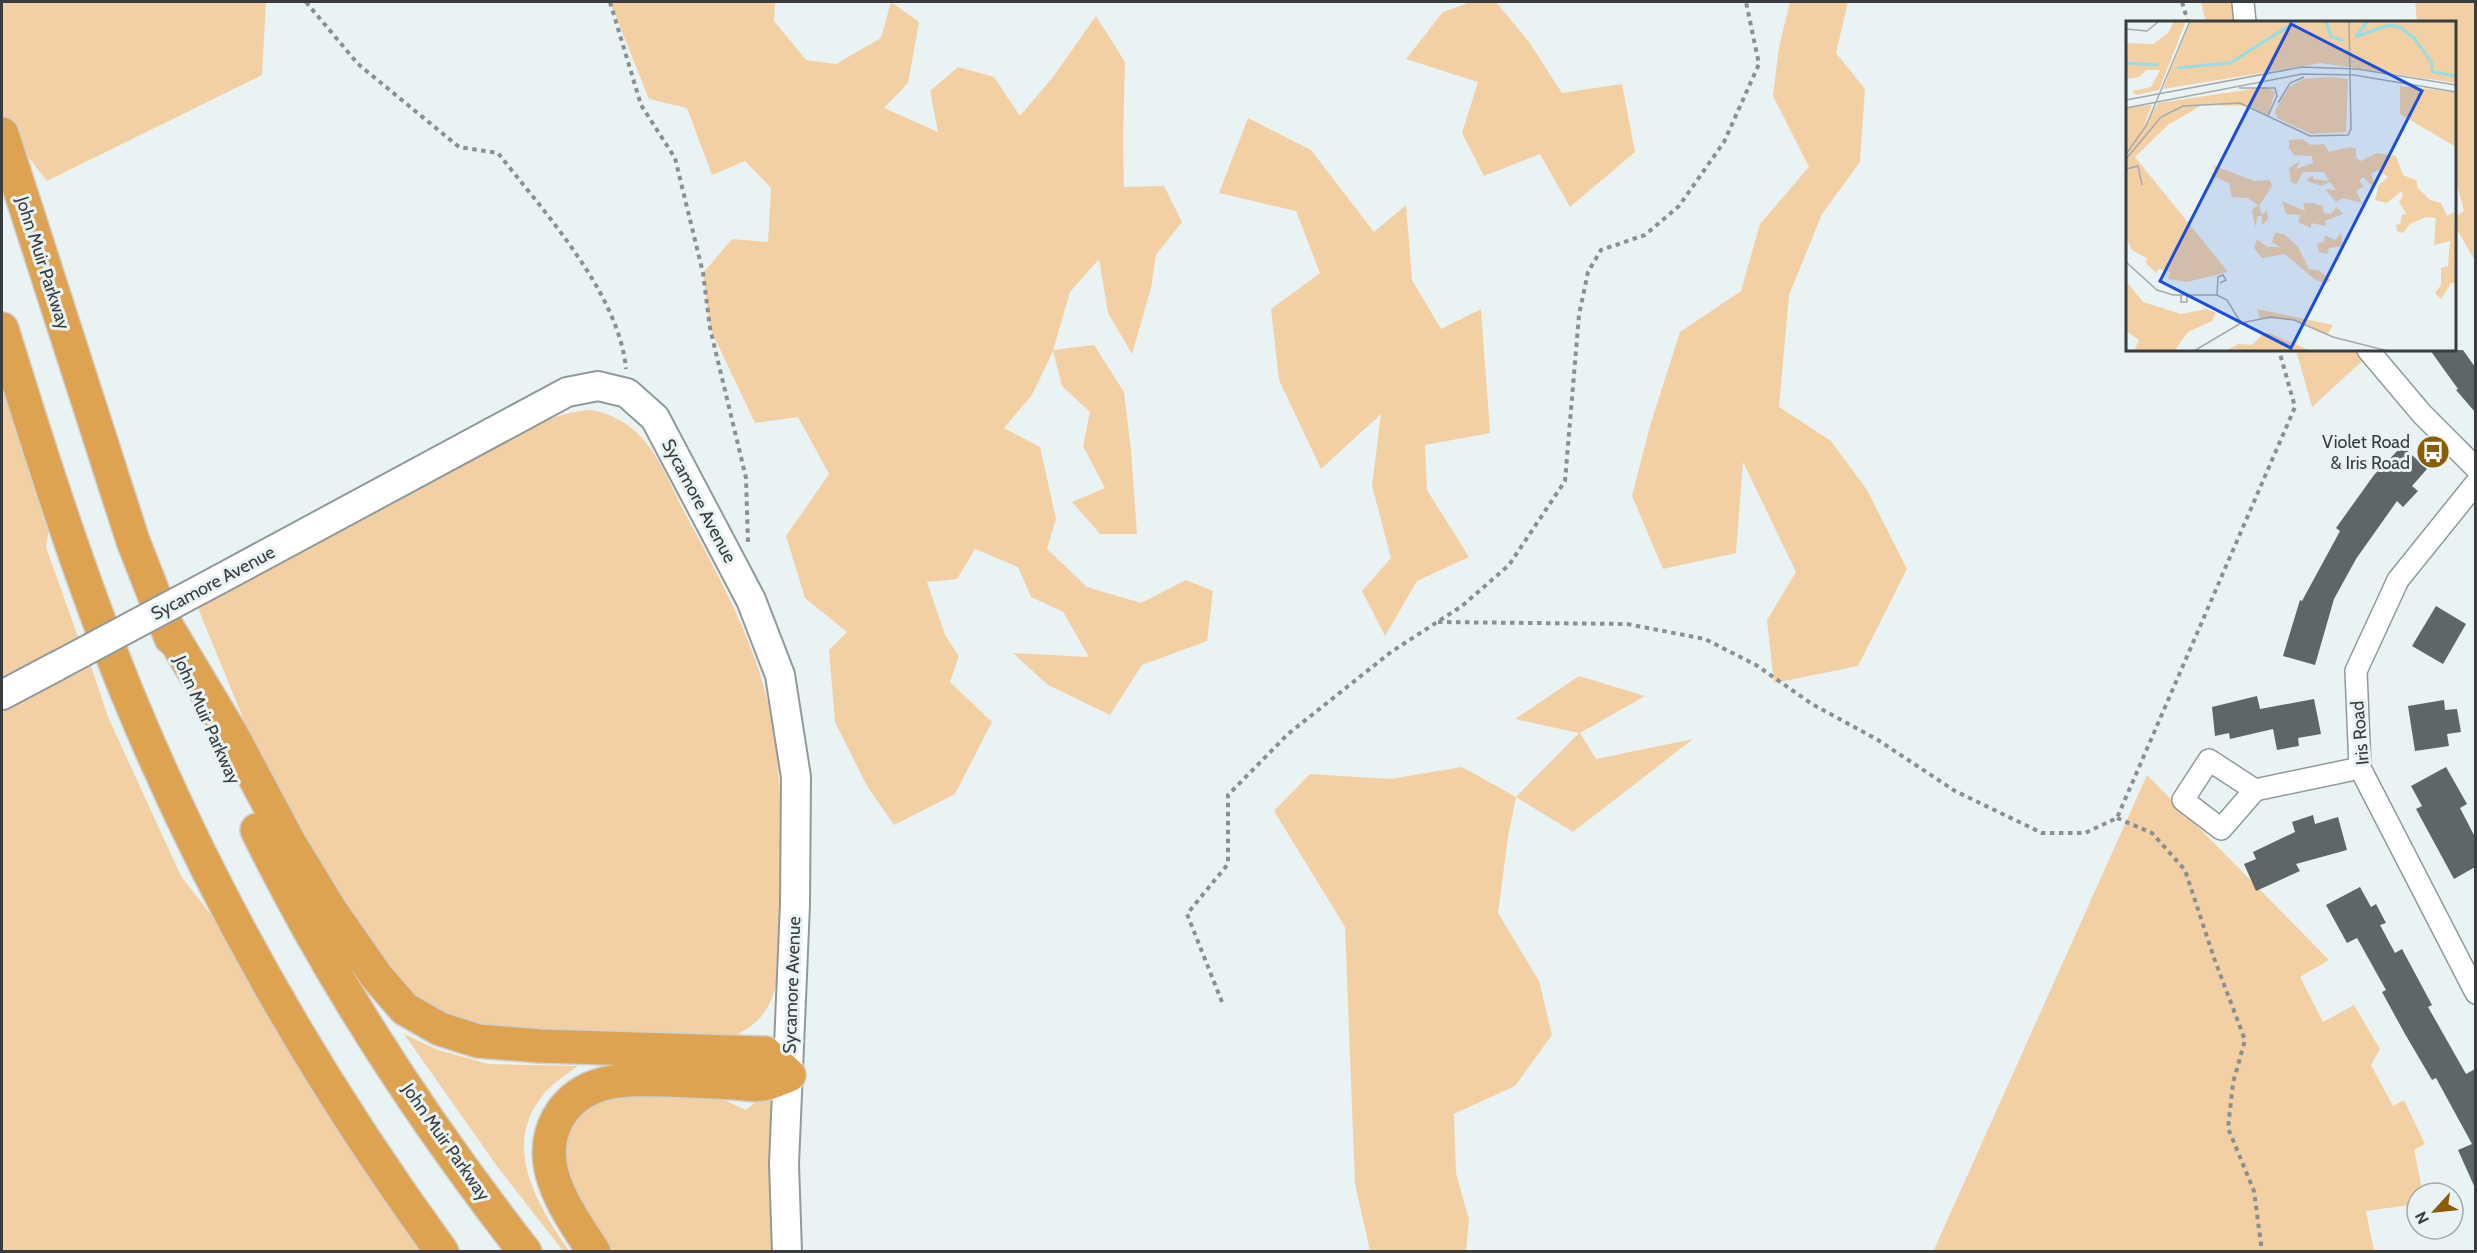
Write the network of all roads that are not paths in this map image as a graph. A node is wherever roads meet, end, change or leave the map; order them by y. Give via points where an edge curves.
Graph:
1 (2243, 2) edge
2 (2245, 21) edge
3 (2, 134) edge
4 (2, 328) edge
5 (2369, 351) edge
6 (2475, 468) edge
7 (2475, 483) edge
8 (163, 620) junction
9 (2, 695) edge
10 (2360, 768) junction
11 (2254, 790) dead end
12 (2475, 993) edge
13 (789, 1075) junction
14 (442, 1251) edge
15 (525, 1251) edge
16 (594, 1251) edge
17 (787, 1251) edge

1 - 2 street
3 - 8 highway, John Muir Parkway
4 - 14 highway via 83,577 129,697 186,825 304,1044 373,1153
5 - 6 street
7 - 10 street, Iris Road via 2398,580 2356,671
8 - 13 highway via 233,736 310,877 364,961 405,1008 440,1029 478,1041 765,1053
8 - 15 highway, John Muir Parkway via 224,762 337,975 424,1112
9 - 13 main road, Sycamore Avenue, bridge via 567,392 598,386 627,393 655,418 751,600 780,675 796,777
10 - 11 street
10 - 12 street, Iris Road
13 - 16 highway via 764,1084 616,1080 589,1088 573,1100 553,1131 551,1169 561,1197
13 - 17 main road, Sycamore Avenue via 784,1164

